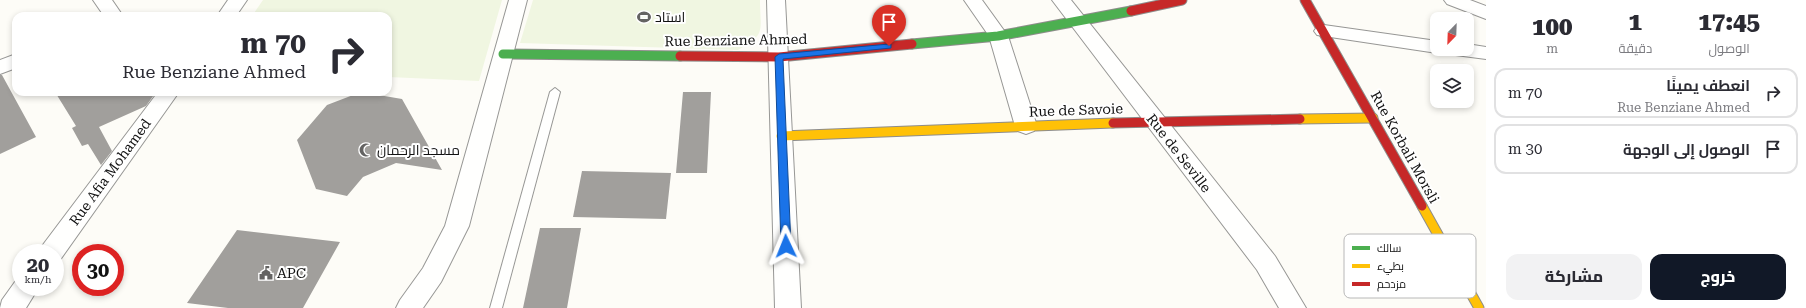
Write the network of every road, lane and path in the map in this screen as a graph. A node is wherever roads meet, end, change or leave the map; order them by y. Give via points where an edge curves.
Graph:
1 (102, 0) edge
2 (238, 0) edge
3 (518, 0) edge
4 (776, 0) edge
5 (973, 0) edge
6 (1061, 0) edge
7 (1182, 0) edge
8 (1305, 0) edge
9 (1453, 0) edge
10 (111, 12) edge
11 (229, 12) edge
12 (1486, 13) edge
13 (1079, 22) junction
14 (1324, 32) junction
15 (998, 36) junction
16 (1430, 46) edge
17 (1474, 51) edge
18 (1486, 53) edge
19 (503, 54) junction
20 (779, 57) junction
21 (12, 62) edge
22 (0, 67) edge
23 (555, 92) dead end
24 (166, 96) edge
25 (1373, 118) junction
26 (1154, 121) junction
27 (1026, 126) junction
28 (781, 136) junction
29 (1440, 234) edge
30 (58, 244) edge
31 (20, 296) edge
32 (1476, 297) edge
33 (1481, 306) edge
34 (11, 308) edge
35 (409, 308) edge
36 (496, 308) edge
37 (788, 308) edge
38 (1293, 308) edge

1 - 10 street
2 - 11 street
3 - 19 street
4 - 20 street
5 - 15 street
6 - 13 street, Rue de Seville
7 - 13 street, Rue Benziane Ahmed
8 - 14 street, Rue Korbali Morsli
9 - 12 street
13 - 15 street, Rue Benziane Ahmed
13 - 26 street, Rue de Seville
14 - 16 street
14 - 25 street, Rue Korbali Morsli
15 - 20 street, Rue Benziane Ahmed
15 - 27 street
17 - 18 street
19 - 20 street, Rue Benziane Ahmed
19 - 35 street via 457,226 432,275
20 - 28 street
21 - 22 street
23 - 36 lane
24 - 30 street, Rue Afia Mohamed
25 - 26 street, Rue de Savoie
25 - 29 street, Rue Korbali Morsli
26 - 27 street, Rue de Savoie
26 - 38 street, Rue de Seville via 1266,263
27 - 28 street, Rue de Savoie
28 - 37 street
31 - 34 street
32 - 33 street, Rue Korbali Morsli

